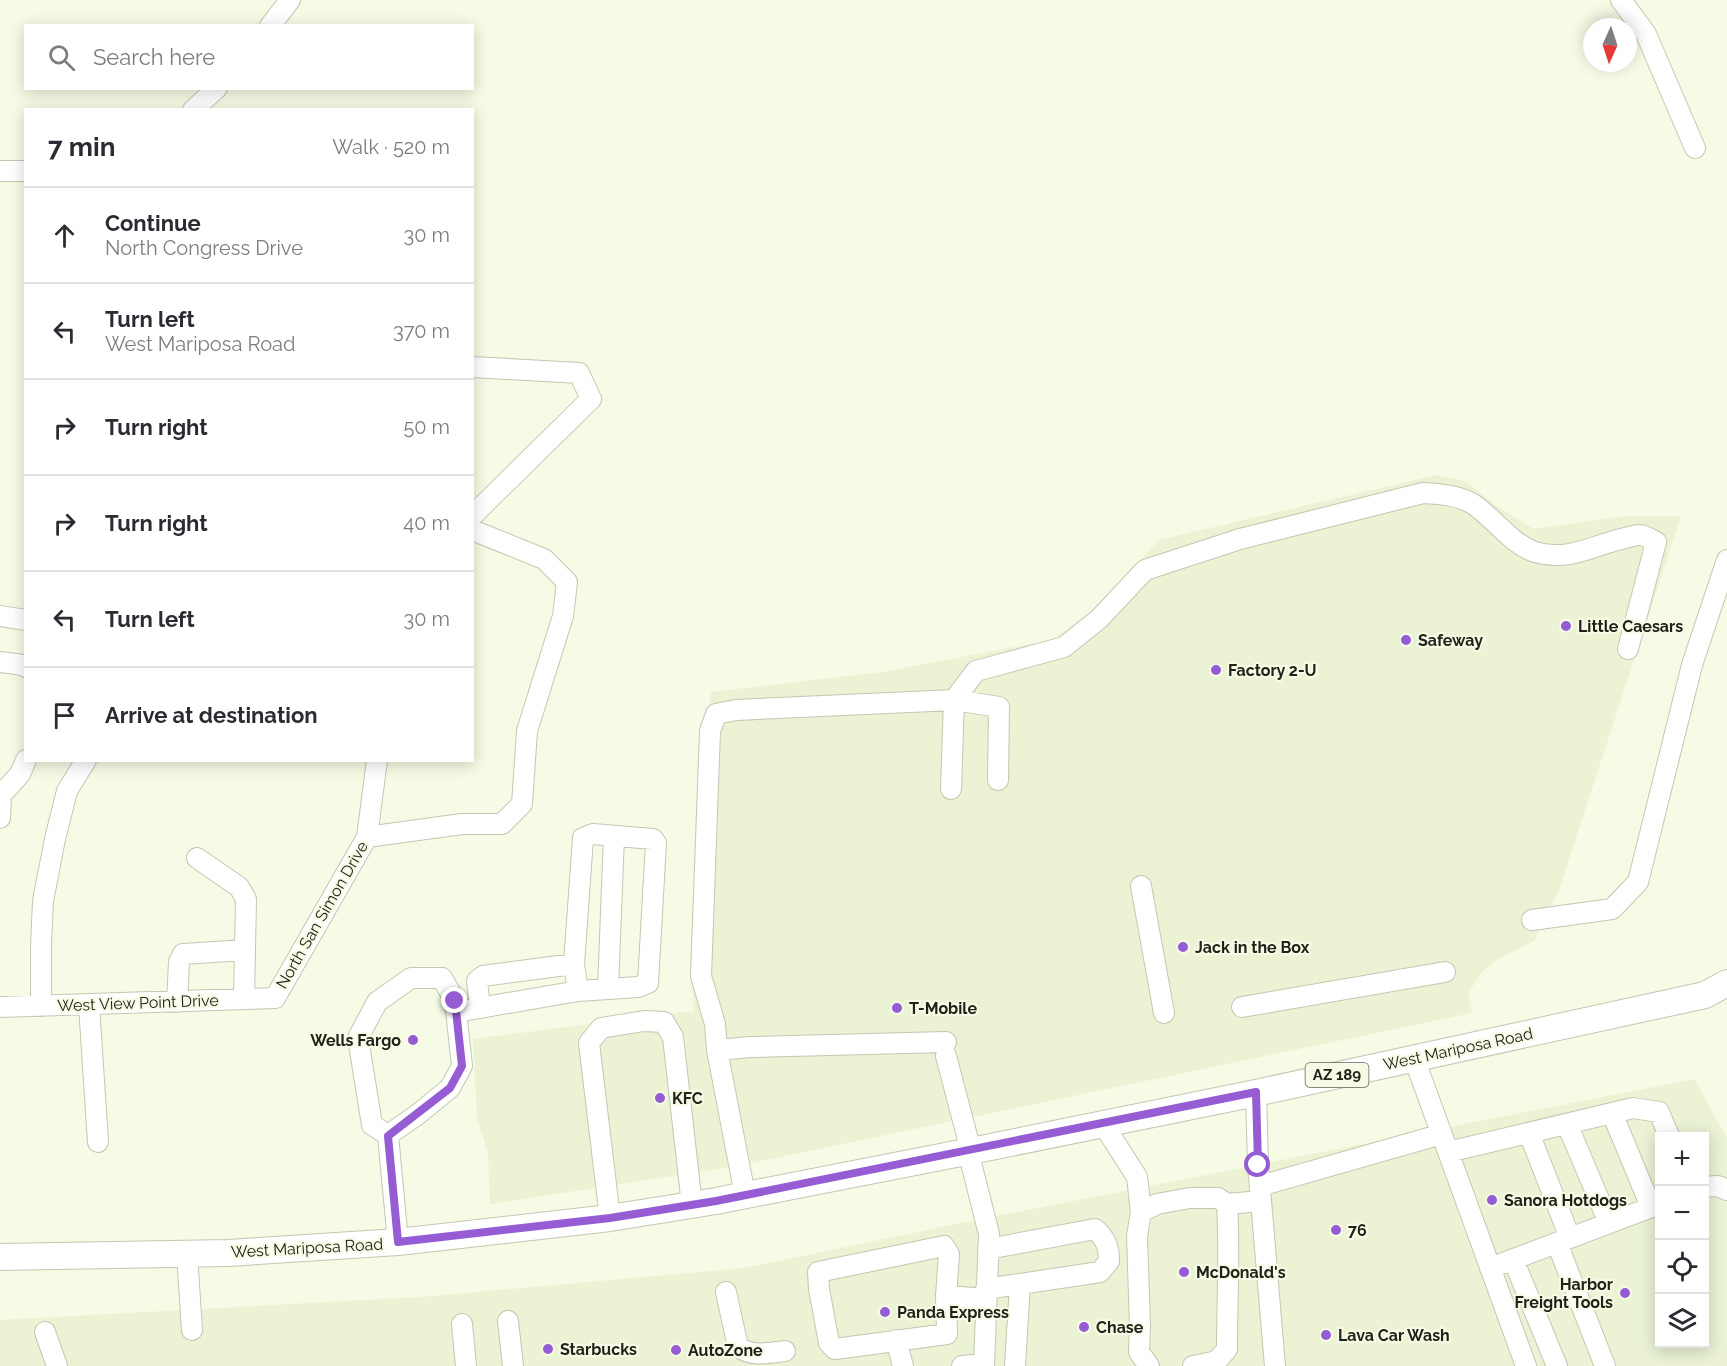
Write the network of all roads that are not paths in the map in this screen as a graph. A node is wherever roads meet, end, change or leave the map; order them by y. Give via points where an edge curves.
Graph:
1 (290, 0) edge
2 (1621, 0) edge
3 (272, 24) edge
4 (215, 90) edge
5 (195, 108) edge
6 (1695, 148) dead end
7 (0, 171) edge
8 (24, 171) edge
9 (474, 367) edge
10 (474, 514) edge
11 (474, 531) edge
12 (1727, 560) edge
13 (0, 616) edge
14 (24, 620) edge
15 (1628, 649) dead end
16 (0, 662) edge
17 (24, 666) edge
18 (954, 699) junction
19 (25, 762) edge
20 (85, 762) edge
21 (377, 762) edge
22 (998, 780) dead end
23 (951, 789) dead end
24 (1, 795) edge
25 (0, 818) edge
26 (614, 836) junction
27 (368, 837) junction
28 (197, 858) dead end
29 (1141, 886) dead end
30 (1532, 920) dead end
31 (245, 950) junction
32 (574, 964) junction
33 (1445, 972) dead end
34 (608, 989) junction
35 (1720, 991) edge
36 (578, 992) junction
37 (244, 999) junction
38 (275, 999) joint
39 (177, 1002) junction
40 (89, 1005) junction
41 (41, 1006) junction
42 (0, 1007) edge
43 (1242, 1007) dead end
44 (480, 1008) junction
45 (456, 1012) junction
46 (1164, 1013) dead end
47 (717, 1050) junction
48 (1414, 1058) junction
49 (1256, 1092) junction
50 (1612, 1113) junction
51 (1103, 1124) junction
52 (1567, 1124) junction
53 (1667, 1132) edge
54 (1529, 1133) junction
55 (388, 1136) junction
56 (98, 1142) dead end
57 (1445, 1143) junction
58 (969, 1151) junction
59 (1709, 1187) edge
60 (1727, 1190) edge
61 (1261, 1193) junction
62 (745, 1195) junction
63 (1227, 1204) junction
64 (692, 1205) junction
65 (1655, 1206) edge
66 (1141, 1212) junction
67 (610, 1218) junction
68 (1610, 1223) junction
69 (1564, 1240) junction
70 (398, 1242) junction
71 (988, 1249) junction
72 (187, 1254) junction
73 (0, 1257) edge
74 (1513, 1259) junction
75 (1109, 1262) junction
76 (1137, 1263) junction
77 (1490, 1268) junction
78 (1020, 1284) junction
79 (726, 1292) dead end
80 (986, 1294) junction
81 (946, 1296) junction
82 (508, 1321) dead end
83 (462, 1324) dead end
84 (192, 1330) dead end
85 (45, 1332) dead end
86 (896, 1340) junction
87 (785, 1351) dead end
88 (837, 1358) edge
89 (984, 1365) edge
90 (1522, 1365) edge
91 (57, 1366) edge
92 (466, 1366) edge
93 (513, 1366) edge
94 (903, 1366) edge
95 (962, 1366) edge
96 (1015, 1366) edge
97 (1149, 1366) edge
98 (1193, 1366) edge
99 (1275, 1366) edge
100 (1557, 1366) edge
101 (1605, 1366) edge

1 - 3 street
2 - 6 street via 1646,33
4 - 5 street
7 - 8 street
9 - 10 street via 579,373 591,399
11 - 27 street via 544,559 567,582 563,616 527,731 522,804 502,824 462,824
12 - 30 street via 1692,665 1638,882 1612,909
13 - 14 street
15 - 18 street via 1656,542 1640,535 1564,556 1535,552 1513,539 1471,503 1423,493 1240,539 1145,570 1099,619 1064,647 976,671
16 - 17 street
18 - 22 street via 999,707
18 - 23 street
18 - 47 street via 716,714 710,731 700,976 715,1024
19 - 24 street
20 - 41 street via 68,791 43,901
21 - 27 street, North San Simon Drive
24 - 25 street
26 - 32 street via 593,834 583,838
26 - 34 street
26 - 34 street via 653,839 656,843 648,983
27 - 38 street, North San Simon Drive
28 - 31 street via 240,887 246,899
29 - 46 street
31 - 37 street
31 - 39 street via 183,954
32 - 36 street
32 - 44 street via 483,976 477,981
33 - 43 street
34 - 36 street
35 - 48 main road, West Mariposa Road / AZ 189
36 - 44 street
37 - 38 street, West View Point Drive
37 - 39 street, West View Point Drive
39 - 40 street, West View Point Drive
40 - 41 street, West View Point Drive
40 - 56 street
41 - 42 street, West View Point Drive
44 - 45 street
45 - 55 street via 462,1066 458,1074 450,1088
45 - 55 street via 455,1001 442,978 411,978 377,1002 358,1038 372,1125
47 - 58 street via 946,1049
47 - 62 street
48 - 49 main road, West Mariposa Road / AZ 189
48 - 57 street
49 - 51 main road, West Mariposa Road / AZ 189
49 - 61 street
50 - 52 street
50 - 53 street via 1633,1108 1659,1112
50 - 65 street
51 - 58 main road, West Mariposa Road / AZ 189
51 - 66 street via 1137,1177
52 - 54 street
52 - 68 street
54 - 57 street
54 - 69 street
55 - 70 street
57 - 61 street
57 - 77 street
58 - 62 main road, West Mariposa Road / AZ 189
58 - 71 street
59 - 60 street
61 - 63 street
61 - 99 street
62 - 64 main road, West Mariposa Road / AZ 189
63 - 66 street via 1218,1198 1190,1198 1157,1204
63 - 98 street via 1227,1349 1217,1360
64 - 67 main road, West Mariposa Road / AZ 189
64 - 67 street via 673,1037 664,1022 644,1021 601,1028 589,1043
65 - 68 street
66 - 76 street
67 - 70 main road, West Mariposa Road / AZ 189
68 - 69 street
69 - 74 street
69 - 101 street
70 - 72 main road, West Mariposa Road / AZ 189
71 - 75 street via 1095,1229 1109,1249
71 - 80 street
72 - 73 main road, West Mariposa Road / AZ 189
72 - 84 street
74 - 77 street
74 - 100 street
75 - 76 street
75 - 78 street via 1100,1272
76 - 97 street via 1139,1352
77 - 90 street
78 - 80 street
78 - 96 street
79 - 87 street via 738,1347 758,1354
80 - 81 street
80 - 89 street
81 - 86 street via 947,1334
81 - 88 street via 949,1254 945,1246 818,1272 828,1343
82 - 93 street
83 - 92 street
85 - 91 street
86 - 88 street
86 - 94 street
89 - 95 street

